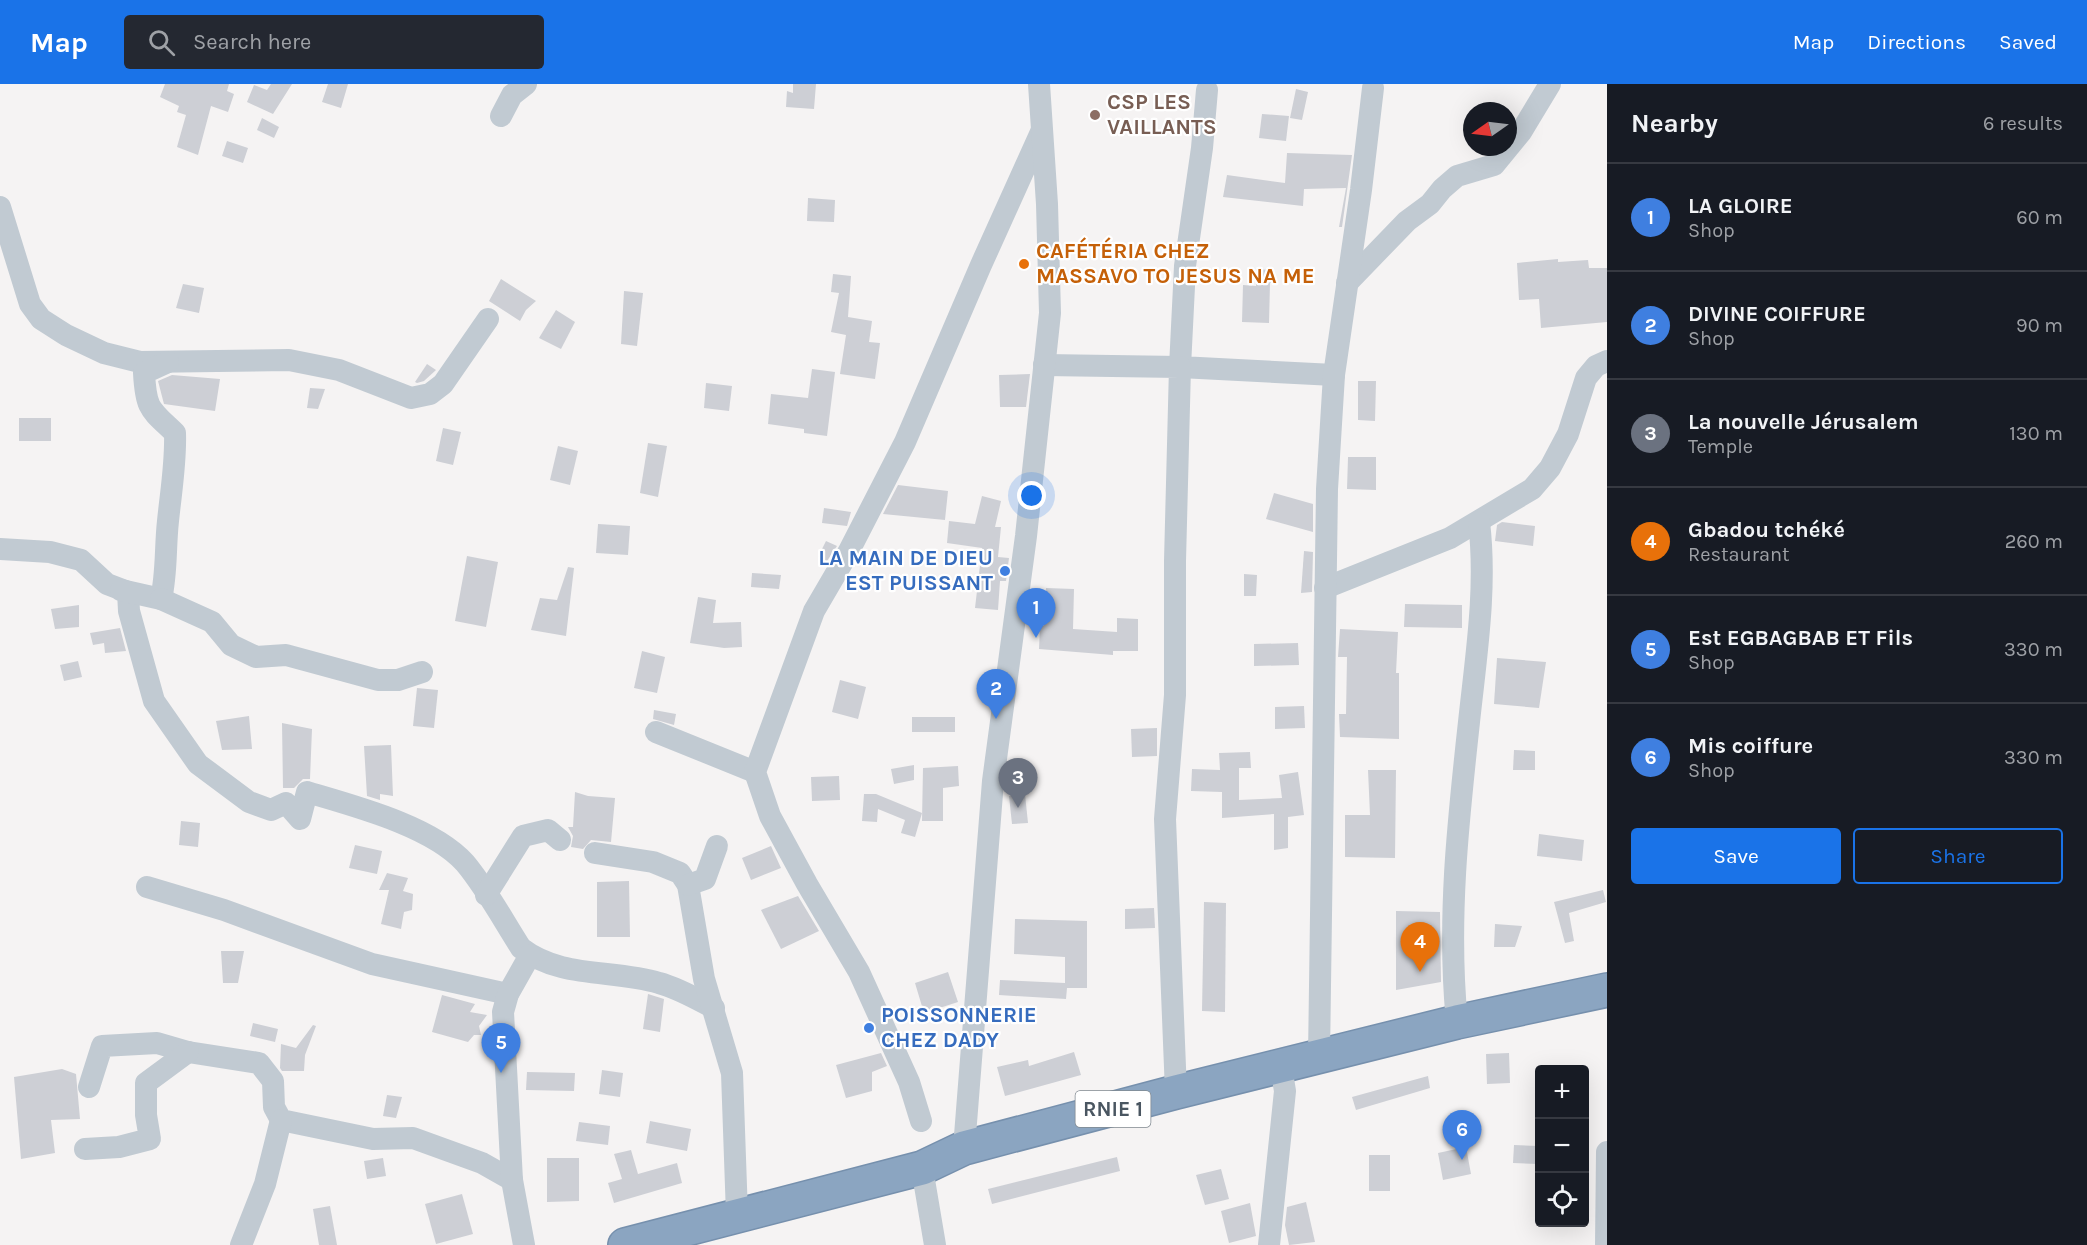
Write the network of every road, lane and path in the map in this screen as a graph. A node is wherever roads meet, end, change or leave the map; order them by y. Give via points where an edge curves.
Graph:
1 (526, 84) edge
2 (1039, 84) edge
3 (1550, 84) edge
4 (1373, 88) dead end
5 (1207, 90) dead end
6 (501, 116) dead end
7 (1041, 132) junction
8 (0, 207) edge
9 (1347, 283) junction
10 (488, 319) dead end
11 (173, 361) junction
12 (1607, 361) edge
13 (1044, 365) junction
14 (1180, 367) junction
15 (1334, 375) junction
16 (1479, 522) junction
17 (0, 549) edge
18 (1325, 588) junction
19 (121, 590) junction
20 (161, 599) junction
21 (422, 672) dead end
22 (656, 732) dead end
23 (755, 772) junction
24 (560, 840) dead end
25 (717, 846) dead end
26 (595, 853) dead end
27 (688, 885) junction
28 (147, 887) dead end
29 (486, 895) junction
30 (530, 955) junction
31 (1607, 990) edge
32 (508, 994) junction
33 (714, 1008) junction
34 (1458, 1022) junction
35 (188, 1052) junction
36 (1319, 1058) junction
37 (1281, 1067) junction
38 (90, 1087) dead end
39 (1176, 1092) junction
40 (281, 1120) junction
41 (921, 1121) dead end
42 (964, 1148) junction
43 (85, 1149) dead end
44 (1607, 1152) edge
45 (922, 1168) junction
46 (512, 1180) junction
47 (737, 1215) junction
48 (671, 1239) edge
49 (241, 1245) edge
50 (524, 1245) edge
51 (625, 1245) edge
52 (935, 1245) edge
53 (1269, 1245) edge
54 (1605, 1245) edge

1 - 6 street via 512,95
2 - 7 street
3 - 9 street via 1521,132 1494,165 1458,176
4 - 9 street
5 - 14 street via 1185,266
7 - 13 street via 1050,313
7 - 23 street via 905,442 814,611
8 - 11 street via 30,304 41,319 104,353 140,362
9 - 15 street
10 - 11 street via 444,384 430,394 411,398 339,370 289,360
11 - 20 street via 144,373 152,413 175,433 176,463
12 - 16 street via 1596,366 1586,378 1568,434 1550,468 1532,489
13 - 14 street
13 - 42 street via 993,781
14 - 15 street
14 - 39 street via 1175,695 1165,819
15 - 18 street
16 - 18 street via 1450,538
16 - 34 street via 1483,572 1453,907
17 - 19 street via 50,552 81,560 107,584
18 - 36 street
19 - 20 street
19 - 29 street via 129,592 129,611 154,701 198,764 249,802 271,810 286,803 300,819 307,792 371,812 440,842 464,863
20 - 21 street via 212,622 231,645 256,657 286,656 378,680 399,680
22 - 23 street
23 - 41 street via 770,816 859,972 909,1082
24 - 29 street via 548,830 524,836
25 - 27 street via 705,879
26 - 27 street via 653,862 680,873
27 - 33 street via 704,979
28 - 32 street via 224,910 372,964
29 - 30 street via 521,948
30 - 32 street
30 - 33 street via 585,973 661,983
31 - 34 highway, RNIE 1
32 - 46 street via 503,1011
33 - 47 street via 732,1073
34 - 36 highway, RNIE 1
35 - 38 street via 157,1043 102,1046
35 - 40 street via 259,1063 273,1081 274,1107
35 - 43 street via 147,1083 150,1139 119,1147
36 - 37 highway, RNIE 1
37 - 39 highway, RNIE 1
37 - 53 street via 1285,1091
39 - 42 highway, RNIE 1
40 - 46 street via 373,1139 413,1138 482,1163
40 - 49 street via 265,1184
42 - 45 highway, RNIE 1
44 - 54 street
45 - 47 highway, RNIE 1
45 - 52 street
46 - 50 street
47 - 48 highway, RNIE 1
48 - 51 highway, RNIE 1

